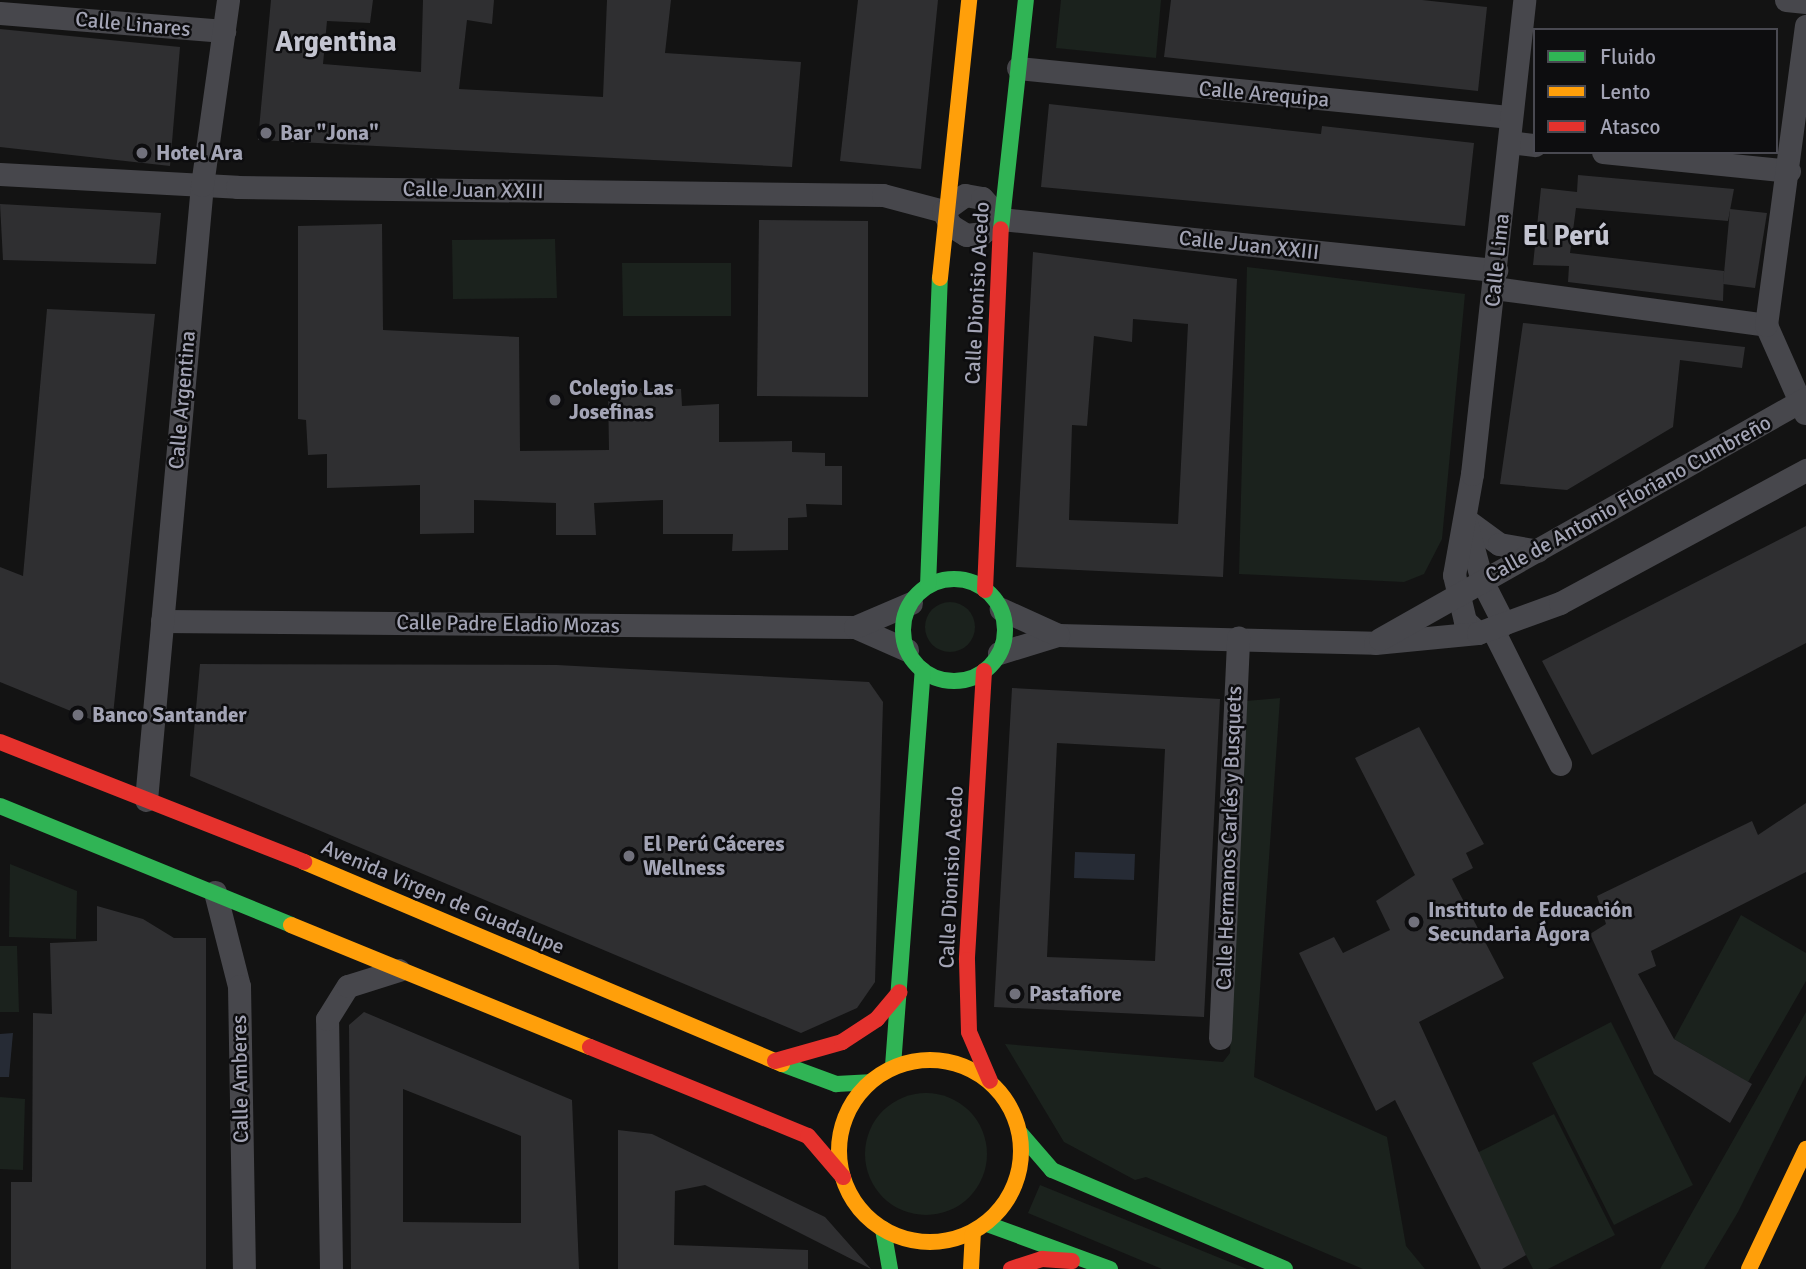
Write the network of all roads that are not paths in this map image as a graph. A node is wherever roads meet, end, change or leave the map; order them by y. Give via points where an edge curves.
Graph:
1 (228, 0) edge
2 (969, 0) edge
3 (1026, 0) edge
4 (1524, 0) edge
5 (1786, 0) edge
6 (1806, 2) edge
7 (0, 13) edge
8 (1806, 26) edge
9 (224, 31) junction
10 (1018, 68) junction
11 (1511, 117) junction
12 (1509, 142) junction
13 (1533, 145) edge
14 (1622, 154) edge
15 (1789, 171) junction
16 (0, 174) edge
17 (202, 185) junction
18 (943, 211) junction
19 (1001, 219) junction
20 (1495, 279) junction
21 (1766, 324) junction
22 (1804, 406) edge
23 (1806, 470) edge
24 (1465, 519) junction
25 (1537, 551) junction
26 (1482, 581) junction
27 (928, 586) junction
28 (985, 590) junction
29 (1455, 593) junction
30 (911, 603) junction
31 (1000, 609) junction
32 (162, 621) junction
33 (855, 627) junction
34 (1491, 628) junction
35 (1058, 635) junction
36 (1238, 637) junction
37 (1375, 643) junction
38 (907, 650) junction
39 (992, 662) junction
40 (923, 670) junction
41 (0, 742) edge
42 (1560, 764) dead end
43 (146, 800) junction
44 (0, 806) edge
45 (215, 892) junction
46 (402, 970) junction
47 (900, 992) junction
48 (1220, 1038) dead end
49 (775, 1061) junction
50 (893, 1066) junction
51 (990, 1081) junction
52 (869, 1082) junction
53 (1020, 1133) junction
54 (1806, 1149) edge
55 (843, 1177) junction
56 (980, 1228) junction
57 (883, 1229) junction
58 (1103, 1266) edge
59 (244, 1269) edge
60 (331, 1269) edge
61 (890, 1269) edge
62 (971, 1269) edge
63 (1011, 1269) edge
64 (1285, 1269) edge
65 (1748, 1269) edge

1 - 9 street, Calle Argentina
2 - 18 main road, Calle Dionisio Acedo
3 - 10 main road, Calle Dionisio Acedo
4 - 11 street, Calle Lima
5 - 6 street
7 - 9 street, Calle Linares
8 - 15 street
9 - 17 street, Calle Argentina
10 - 11 street, Calle Arequipa
10 - 19 main road, Calle Dionisio Acedo
11 - 12 street, Calle Lima
12 - 13 street
12 - 20 street, Calle Lima
14 - 15 street
15 - 21 street
16 - 17 street, Calle Juan XXIII
17 - 18 street, Calle Juan XXIII via 883,195
17 - 32 street, Calle Argentina
18 - 19 street via 965,195 982,198
18 - 19 street via 950,225 966,235 982,233
18 - 27 main road, Calle Dionisio Acedo
19 - 20 street, Calle Juan XXIII
19 - 28 main road, Calle Dionisio Acedo
20 - 21 street, Calle Juan XXIII
20 - 24 street, Calle Lima
21 - 22 street
22 - 25 street, Calle de Antonio Floriano Cumbreño
23 - 34 street via 1560,603
24 - 25 street via 1499,544
24 - 26 street, Calle Lima
24 - 29 street, Calle Lima
25 - 26 street, Calle de Antonio Floriano Cumbreño
26 - 29 street, Calle de Antonio Floriano Cumbreño
26 - 34 street, Calle Lima
27 - 28 main road via 958,579
27 - 30 main road
28 - 31 main road
29 - 34 street via 1465,621
29 - 37 street, Calle de Antonio Floriano Cumbreño
30 - 33 street, Calle Padre Eladio Mozas
30 - 38 main road via 904,618
31 - 35 street
31 - 39 main road
32 - 33 street, Calle Padre Eladio Mozas
32 - 43 street, Calle Argentina
33 - 38 street, Calle Padre Eladio Mozas
34 - 37 street
34 - 42 street
35 - 36 street
35 - 39 street
36 - 37 street
36 - 48 street, Calle Hermanos Carlés y Busquets
38 - 40 main road
39 - 40 main road via 953,681
39 - 51 main road, Calle Dionisio Acedo via 967,960 969,1032
40 - 47 main road, Calle Dionisio Acedo
41 - 43 main road, Avenida Virgen de Guadalupe
43 - 49 main road, Avenida Virgen de Guadalupe
44 - 45 main road
45 - 46 main road
45 - 59 street, Calle Amberes via 239,986
46 - 55 main road via 808,1136
46 - 60 street via 348,986 327,1018
47 - 49 main road via 877,1019 842,1042
47 - 50 main road, Calle Dionisio Acedo
49 - 52 main road, Avenida Virgen de Guadalupe via 836,1084
50 - 51 main road via 944,1060
50 - 52 main road
51 - 53 main road via 1010,1105
52 - 55 main road via 842,1126
53 - 56 main road via 1016,1184
53 - 64 main road via 1052,1170
54 - 65 main road
55 - 57 main road via 865,1215
56 - 57 main road via 937,1243
56 - 58 main road
56 - 62 main road
57 - 61 main road
58 - 63 main road via 1042,1259

